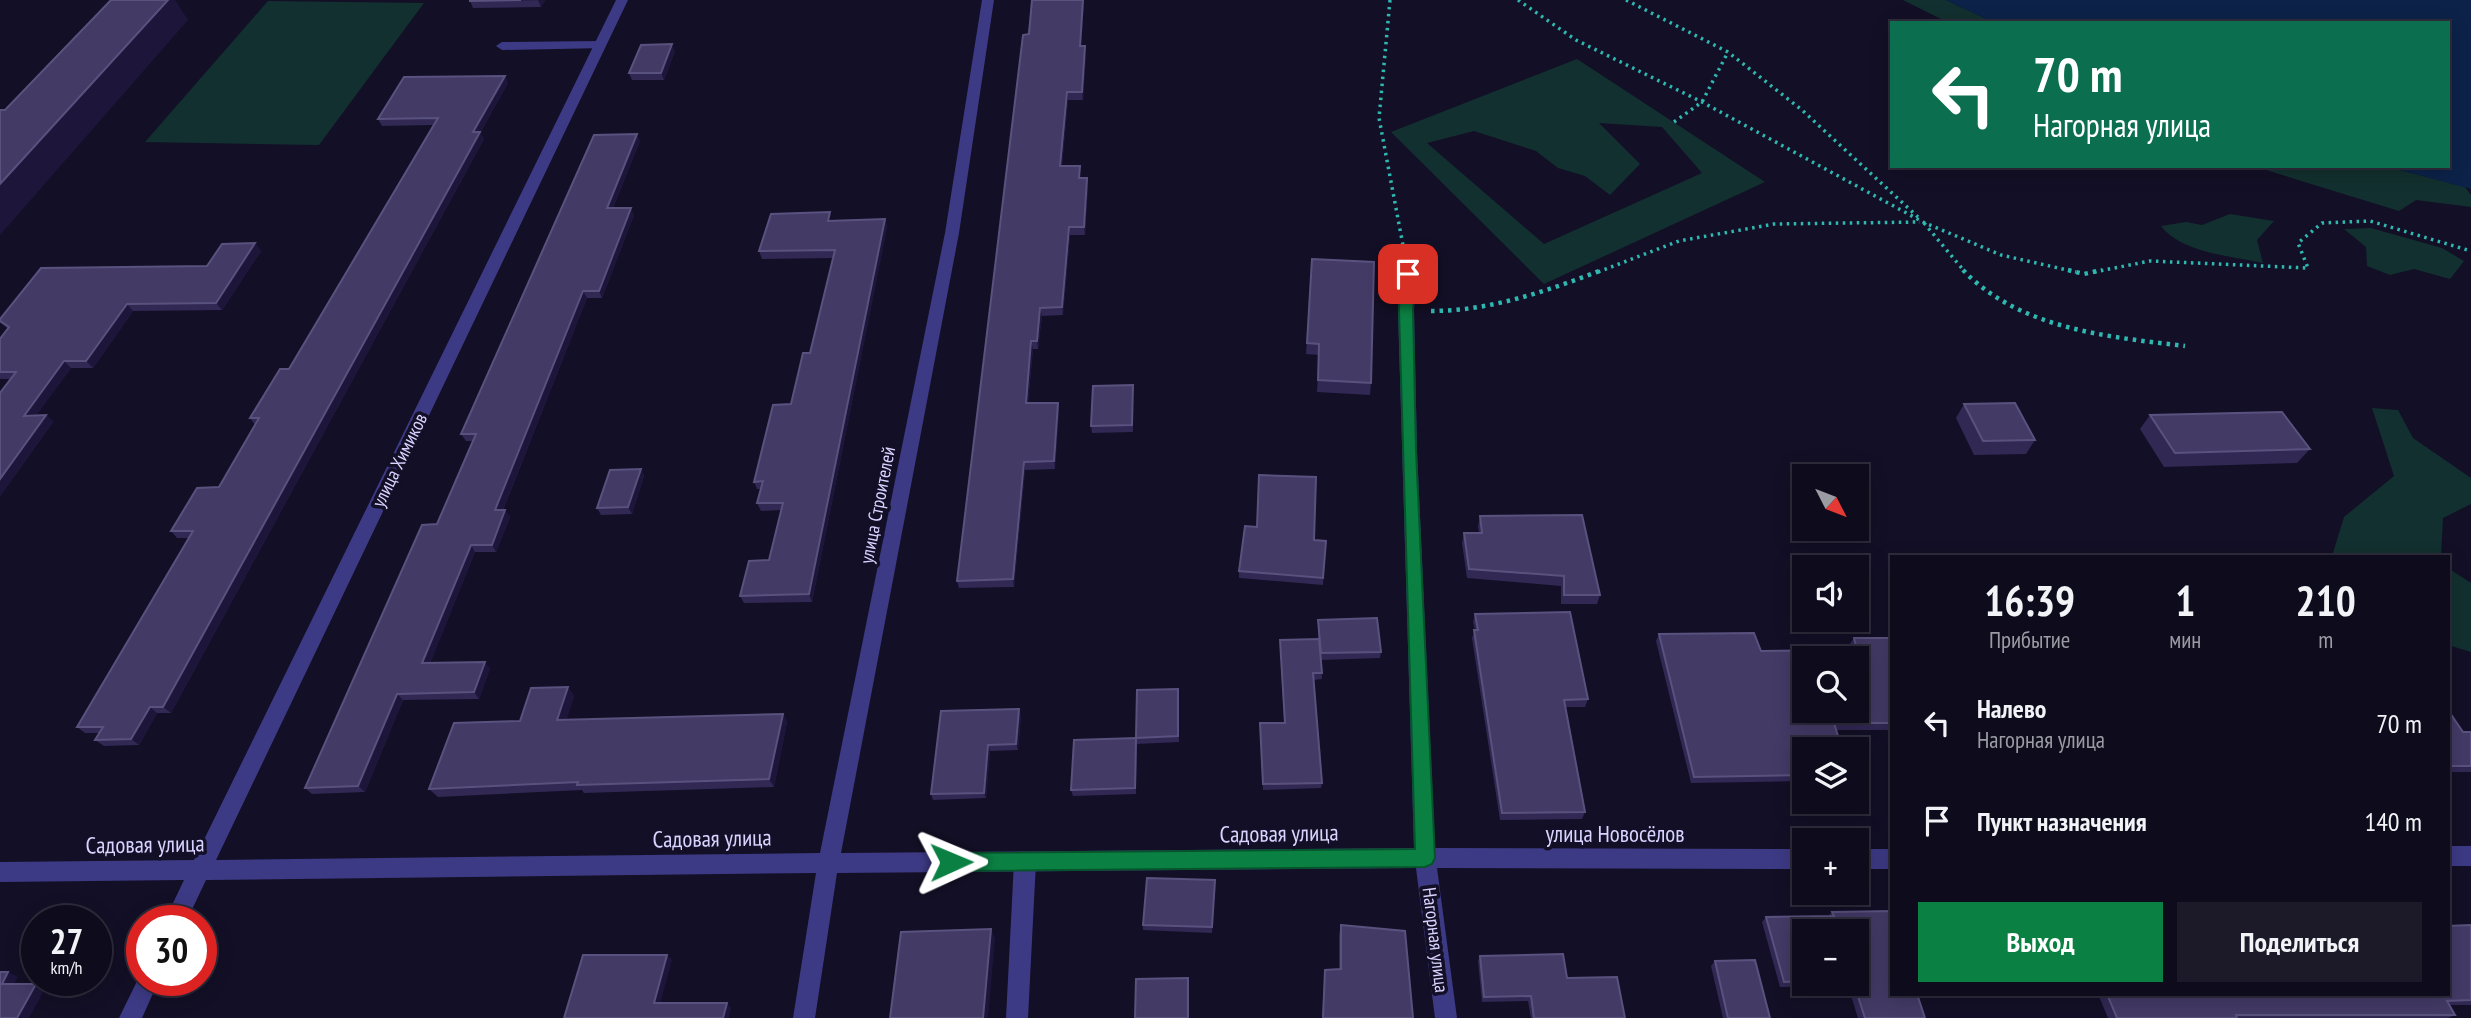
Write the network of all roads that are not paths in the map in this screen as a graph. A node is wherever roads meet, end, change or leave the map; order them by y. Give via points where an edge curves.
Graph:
1 (622, 0) edge
2 (988, 0) edge
3 (600, 45) junction
4 (502, 46) dead end
5 (1408, 274) road end
6 (2450, 856) edge
7 (2471, 856) edge
8 (1425, 858) junction
9 (1792, 859) edge
10 (1869, 859) edge
11 (1890, 859) edge
12 (1025, 862) junction
13 (828, 864) junction
14 (201, 870) junction
15 (0, 872) edge
16 (184, 905) edge
17 (140, 996) edge
18 (130, 1018) edge
19 (804, 1018) edge
20 (1017, 1018) edge
21 (1446, 1018) edge

1 - 3 street, улица Химиков
2 - 13 street, улица Строителей via 952,233
3 - 4 street
3 - 14 street, улица Химиков
5 - 8 street, Нагорная улица
6 - 7 street
8 - 9 street, улица Новосёлов
8 - 12 street, Садовая улица
8 - 21 street, Нагорная улица
10 - 11 street
12 - 13 street, Садовая улица
12 - 20 street
13 - 14 street, Садовая улица
13 - 19 street, улица Строителей
14 - 15 street, Садовая улица
14 - 16 street, улица Химиков
17 - 18 street

